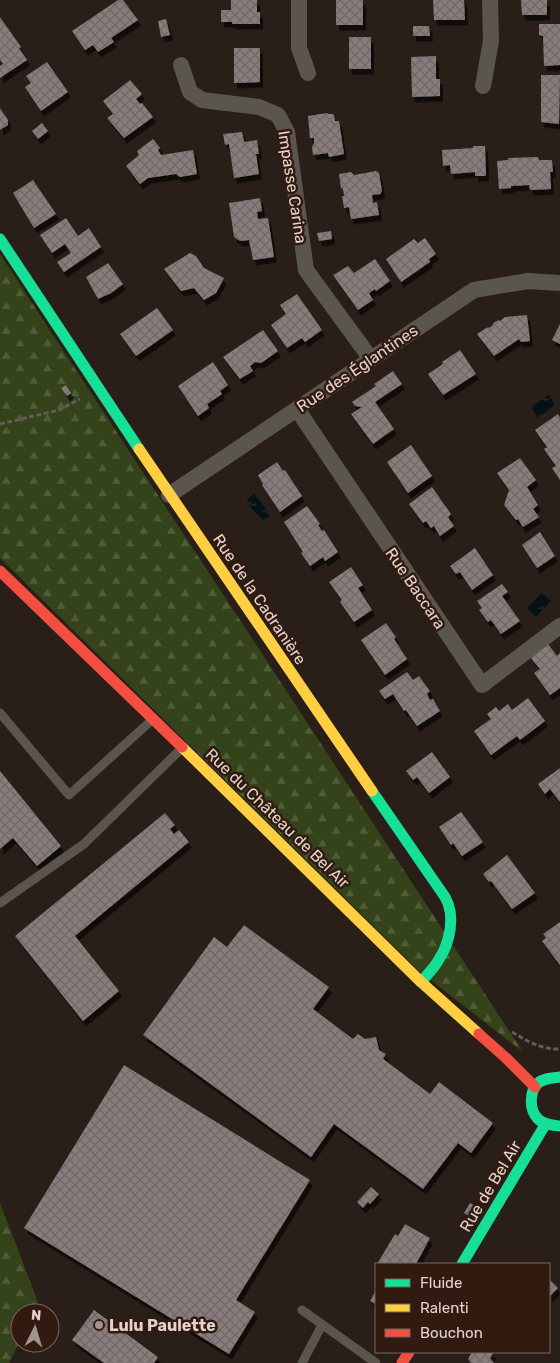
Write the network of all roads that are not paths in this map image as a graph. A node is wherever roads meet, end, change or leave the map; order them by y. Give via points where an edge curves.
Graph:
1 (299, 0) edge
2 (490, 0) edge
3 (181, 64) dead end
4 (308, 73) dead end
5 (483, 86) dead end
6 (0, 239) edge
7 (560, 283) edge
8 (371, 359) junction
9 (297, 409) junction
10 (169, 495) junction
11 (0, 571) edge
12 (560, 626) edge
13 (0, 713) edge
14 (153, 719) junction
15 (182, 747) junction
16 (0, 903) edge
17 (420, 982) junction
18 (560, 1077) edge
19 (535, 1087) junction
20 (546, 1125) junction
21 (560, 1126) edge
22 (463, 1263) edge
23 (302, 1310) dead end
24 (322, 1325) junction
25 (302, 1363) edge
26 (376, 1363) edge

1 - 4 street via 299,48
2 - 5 street via 491,41
3 - 8 street, Impasse Carina via 190,92 202,100 259,107 278,115 287,132 306,270
6 - 10 street, Rue de la Cadranière
7 - 8 street, Rue des Églantines via 528,281 474,290
8 - 9 street, Rue des Églantines
9 - 10 street, Rue des Églantines
9 - 12 street, Rue Baccara via 482,685
10 - 17 street, Rue de la Cadranière via 444,895 450,919 446,947 438,962
11 - 14 street, Rue du Château de Bel Air
13 - 14 lane via 69,795
14 - 15 street, Rue du Château de Bel Air
15 - 16 lane via 84,844
15 - 17 street, Rue du Château de Bel Air
17 - 19 street, Rue du Château de Bel Air
18 - 19 street via 546,1078
19 - 20 street via 531,1093 531,1108
20 - 21 street
20 - 22 street, Rue de Bel Air
23 - 24 lane
24 - 25 lane
24 - 26 lane

